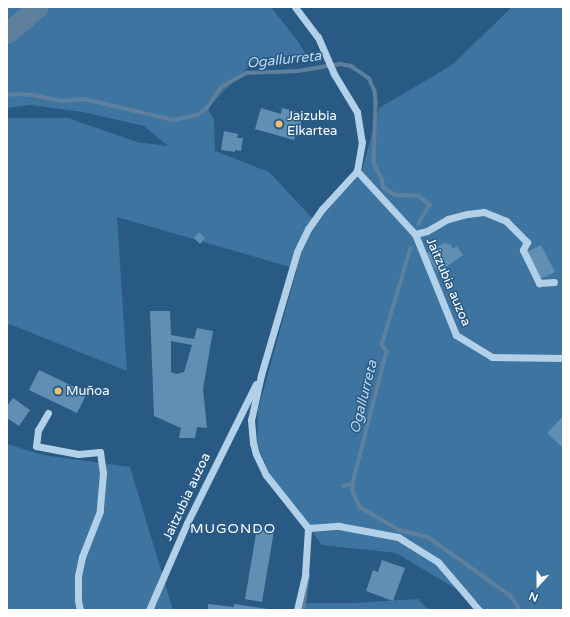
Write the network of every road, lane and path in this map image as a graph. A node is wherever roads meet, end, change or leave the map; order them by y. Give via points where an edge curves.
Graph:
1 (295, 7) edge
2 (357, 171) junction
3 (414, 234) junction
4 (554, 282) dead end
5 (563, 358) edge
6 (261, 375) junction
7 (48, 413) dead end
8 (308, 528) junction
9 (80, 610) edge
10 (149, 610) edge
11 (298, 610) edge
12 (479, 610) edge

1 - 2 street via 318,37 341,85 353,102 360,122 362,142
2 - 3 street, Jaitzubia auzoa
2 - 6 street, Jaitzubia auzoa via 322,209 308,229 297,252
3 - 4 street via 427,232 448,219 484,212 506,221 527,242 523,250 539,283
3 - 5 street, Jaitzubia auzoa via 456,335 492,357
6 - 8 street, Jaitzubia auzoa via 251,420 256,454 266,475
6 - 10 street, Jaitzubia auzoa via 193,509
7 - 9 street via 38,430 36,446 78,454 100,452 103,488 100,511 82,557 78,576
8 - 11 street via 305,575
8 - 12 street via 339,526 398,537 438,562

